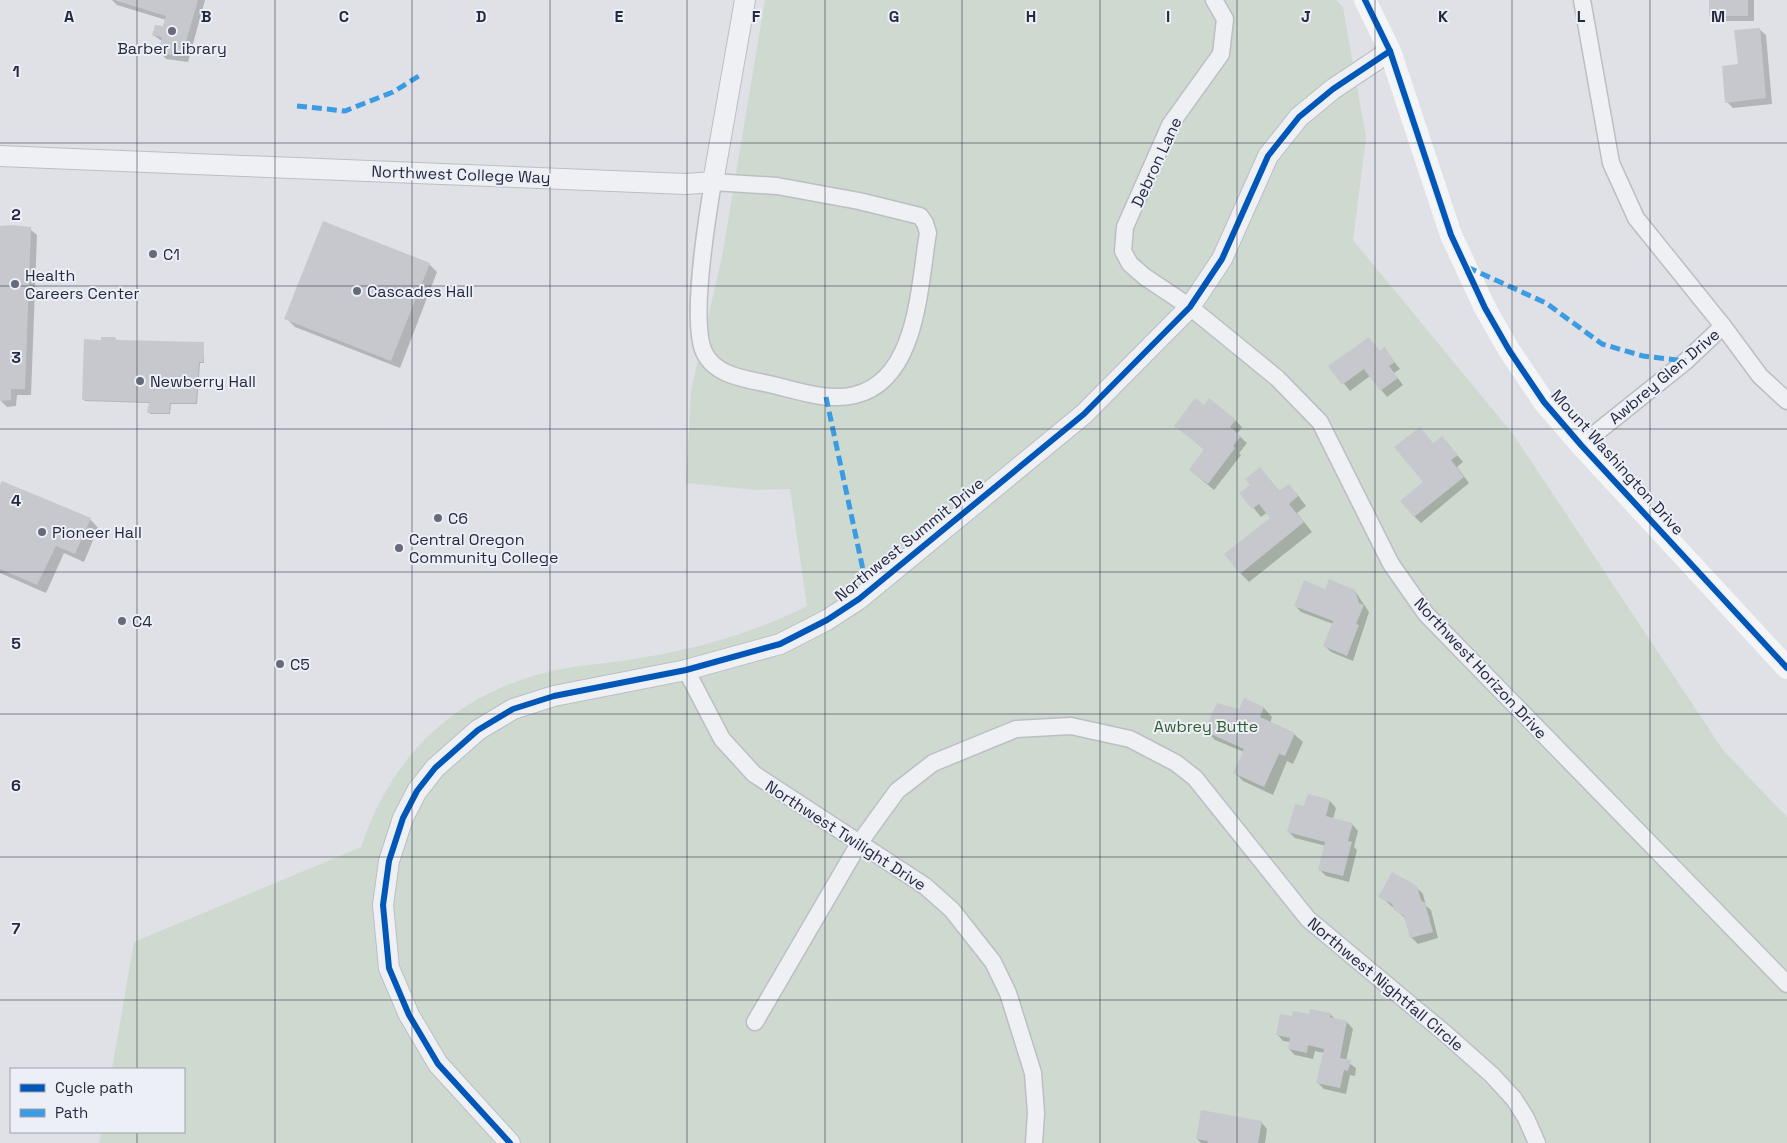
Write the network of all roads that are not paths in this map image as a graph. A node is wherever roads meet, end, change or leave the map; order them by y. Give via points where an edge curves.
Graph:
1 (745, 0) edge
2 (1214, 0) edge
3 (1365, 0) edge
4 (1582, 0) edge
5 (1390, 51) junction
6 (0, 156) edge
7 (713, 182) junction
8 (1190, 306) junction
9 (1723, 326) junction
10 (1787, 401) edge
11 (1581, 445) junction
12 (1787, 668) edge
13 (686, 670) junction
14 (860, 842) junction
15 (1787, 984) edge
16 (755, 1022) dead end
17 (510, 1143) edge
18 (1034, 1143) edge
19 (1537, 1143) edge

1 - 7 street
2 - 8 street, Debron Lane via 1225,19 1221,54 1170,125 1124,235 1123,251 1130,264
3 - 5 main road, Mount Washington Drive
4 - 9 street via 1610,164 1636,218
5 - 8 street, Northwest Summit Drive via 1299,117 1268,156 1222,259
5 - 11 main road, Mount Washington Drive via 1451,235 1485,308 1544,402
6 - 7 street, Northwest College Way via 686,184
7 - 7 street, Northwest College Way via 699,294 700,335 709,361 739,378 826,397 855,396 878,386 895,369 911,335 928,233 920,216 777,186
8 - 13 street, Northwest Summit Drive via 1084,414 859,600 780,644
8 - 15 street, Northwest Horizon Drive via 1277,378 1320,422 1391,564 1426,614
9 - 10 street via 1760,376
9 - 11 street, Awbrey Glen Drive via 1686,362
11 - 12 main road, Mount Washington Drive
13 - 14 street, Northwest Twilight Drive via 722,739 736,757 774,789
13 - 17 street, Northwest Summit Drive via 554,696 513,709 478,730 436,768 417,791 402,818 389,861 383,905 389,968 408,1014 438,1064
14 - 16 street, Northwest Nightfall Circle
14 - 18 street, Northwest Twilight Drive via 925,886 952,910 993,962 1008,993 1033,1073
14 - 19 street, Northwest Nightfall Circle via 897,791 933,763 1016,729 1071,726 1130,739 1176,763 1195,778 1308,920 1492,1075 1514,1099

